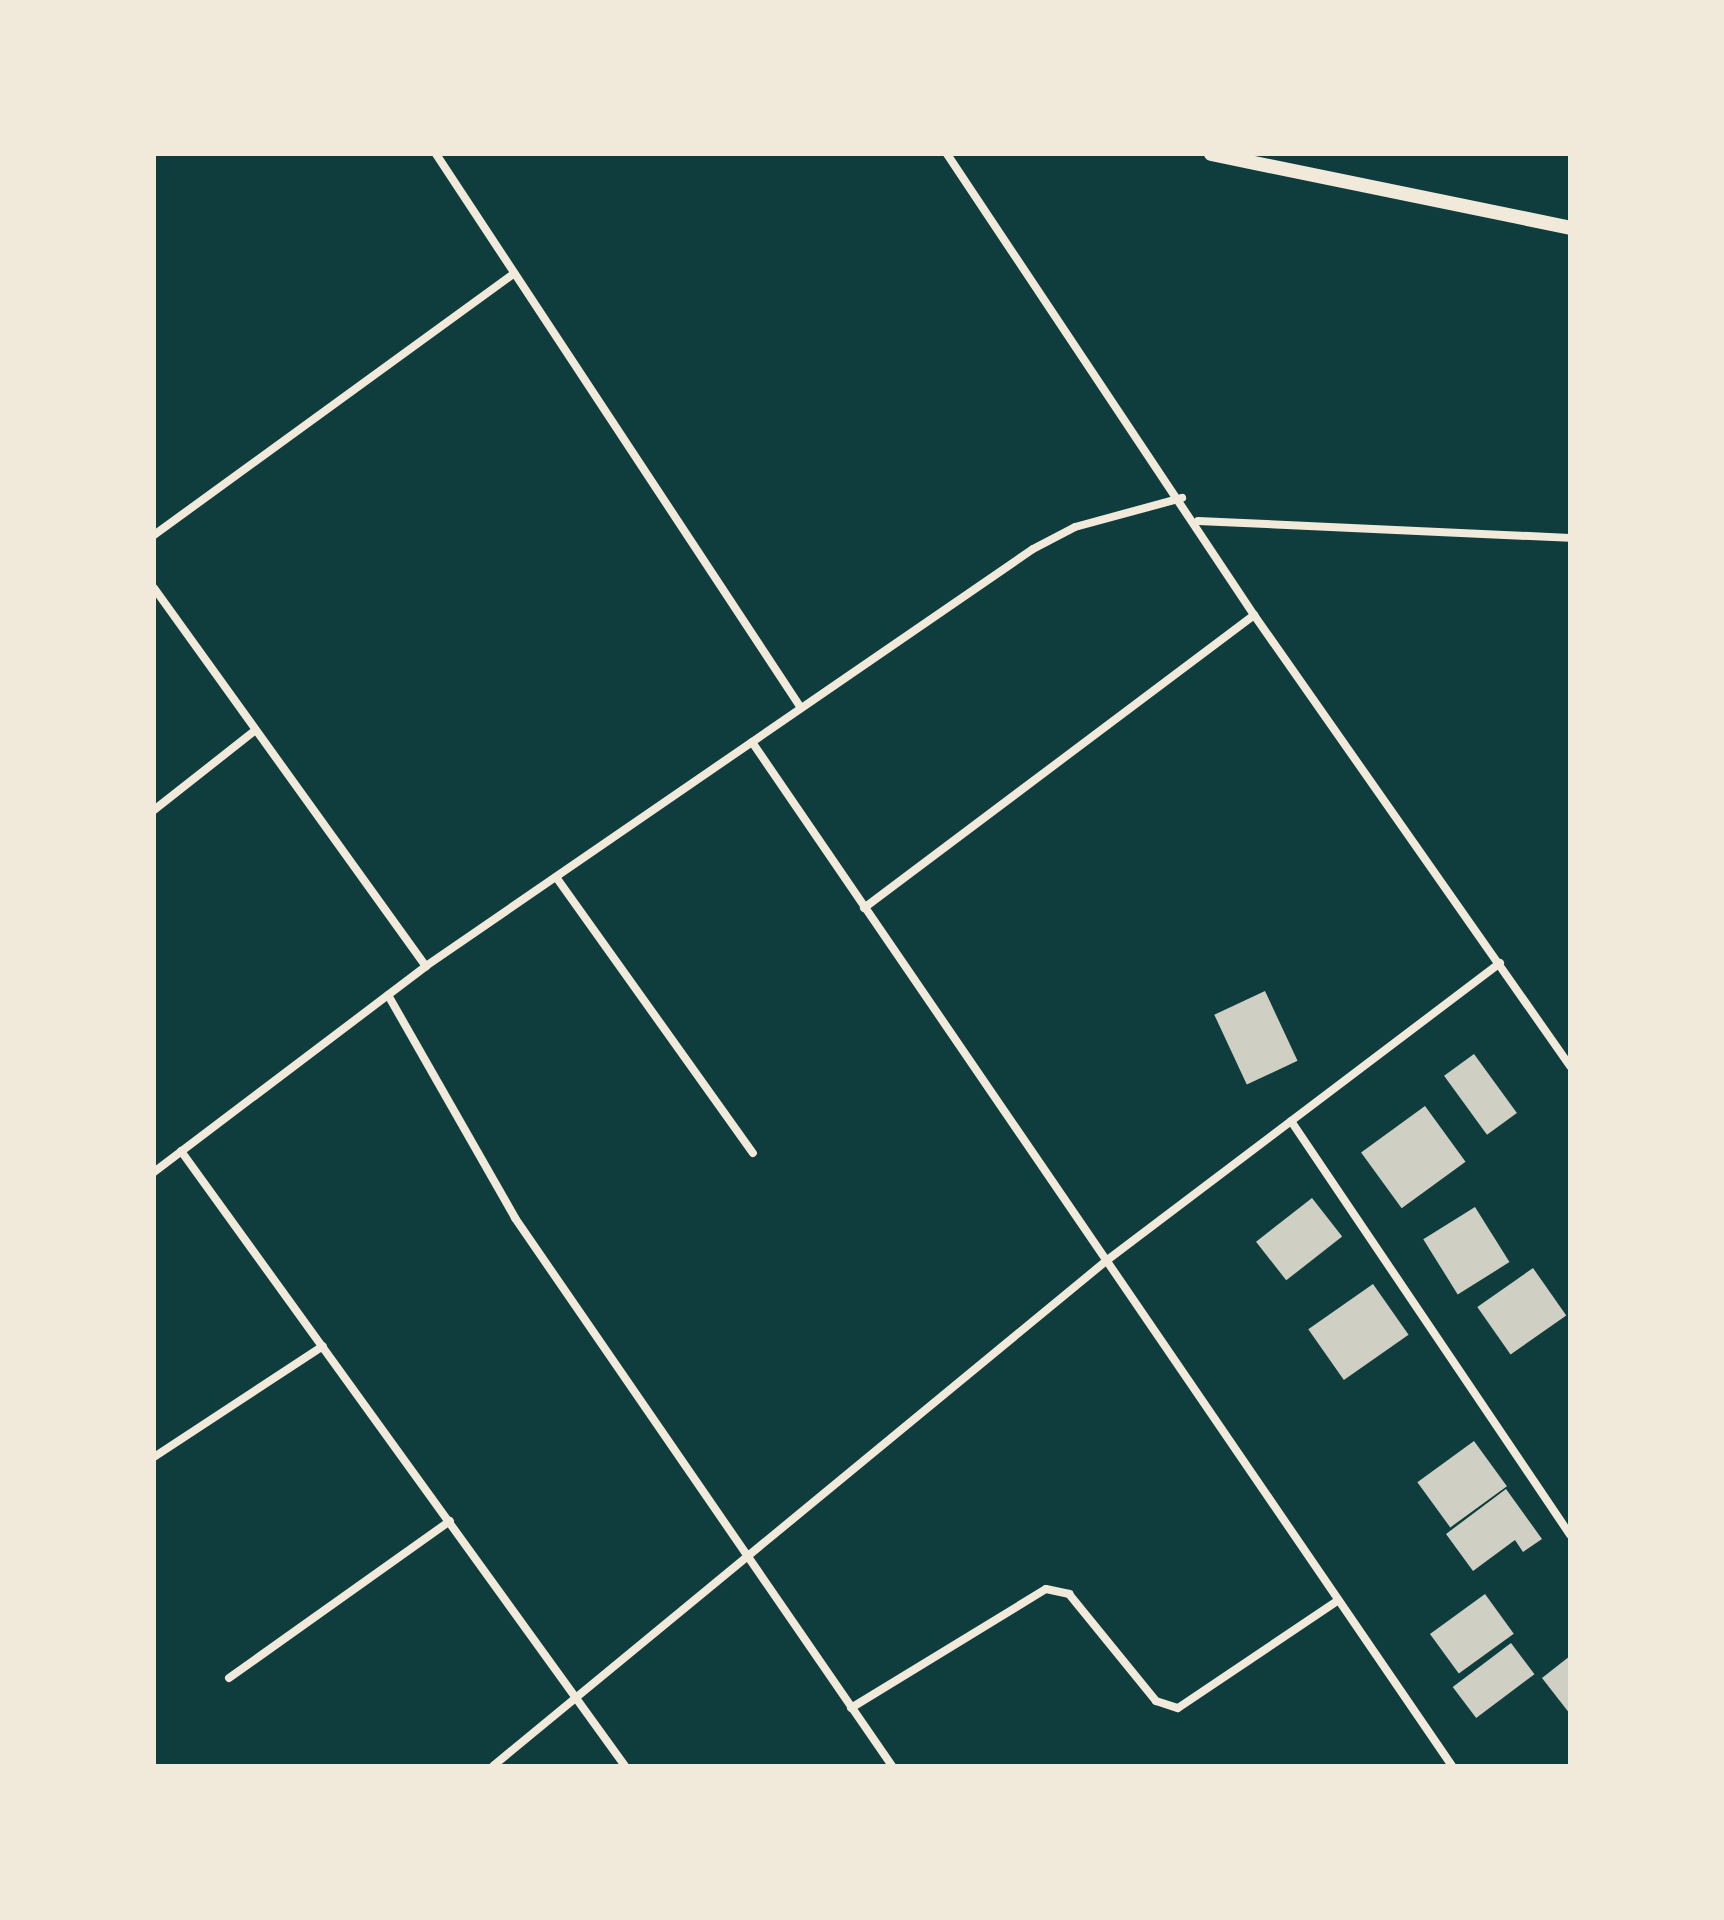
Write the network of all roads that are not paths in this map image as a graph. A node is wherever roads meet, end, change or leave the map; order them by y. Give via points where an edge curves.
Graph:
1 (436, 154) edge
2 (947, 154) edge
3 (1211, 154) edge
4 (1570, 228) edge
5 (514, 273) junction
6 (1182, 498) junction
7 (1198, 521) junction
8 (154, 535) edge
9 (1570, 538) edge
10 (154, 588) edge
11 (1254, 615) junction
12 (801, 708) junction
13 (252, 733) junction
14 (752, 742) junction
15 (154, 810) edge
16 (556, 877) junction
17 (864, 908) junction
18 (1500, 963) junction
19 (426, 966) junction
20 (388, 995) junction
21 (1570, 1066) edge
22 (1291, 1121) junction
23 (181, 1151) junction
24 (753, 1153) dead end
25 (154, 1172) edge
26 (1106, 1261) junction
27 (323, 1346) junction
28 (154, 1457) edge
29 (450, 1521) junction
30 (1570, 1535) edge
31 (746, 1557) junction
32 (1337, 1601) junction
33 (229, 1678) dead end
34 (578, 1696) junction
35 (851, 1708) junction
36 (493, 1766) edge
37 (625, 1766) edge
38 (892, 1766) edge
39 (1452, 1766) edge

1 - 5 street
2 - 6 street
3 - 4 street
5 - 8 street
5 - 12 street
6 - 7 street
6 - 12 street via 1055,536
7 - 9 street
7 - 11 street
10 - 13 street
11 - 17 street
11 - 18 street
12 - 14 street
13 - 15 street
13 - 19 street
14 - 16 street
14 - 17 street
16 - 19 street
16 - 24 street
17 - 26 street
18 - 21 street
18 - 22 street
19 - 20 street
20 - 23 street
20 - 31 street via 515,1218
22 - 26 street
22 - 30 street
23 - 25 street
23 - 27 street
26 - 31 street
26 - 32 street
27 - 28 street
27 - 29 street
29 - 33 street
29 - 34 street
31 - 34 street
31 - 35 street
32 - 35 street via 1178,1708 1156,1701 1069,1594 1046,1589
32 - 39 street
34 - 36 street
34 - 37 street
35 - 38 street

